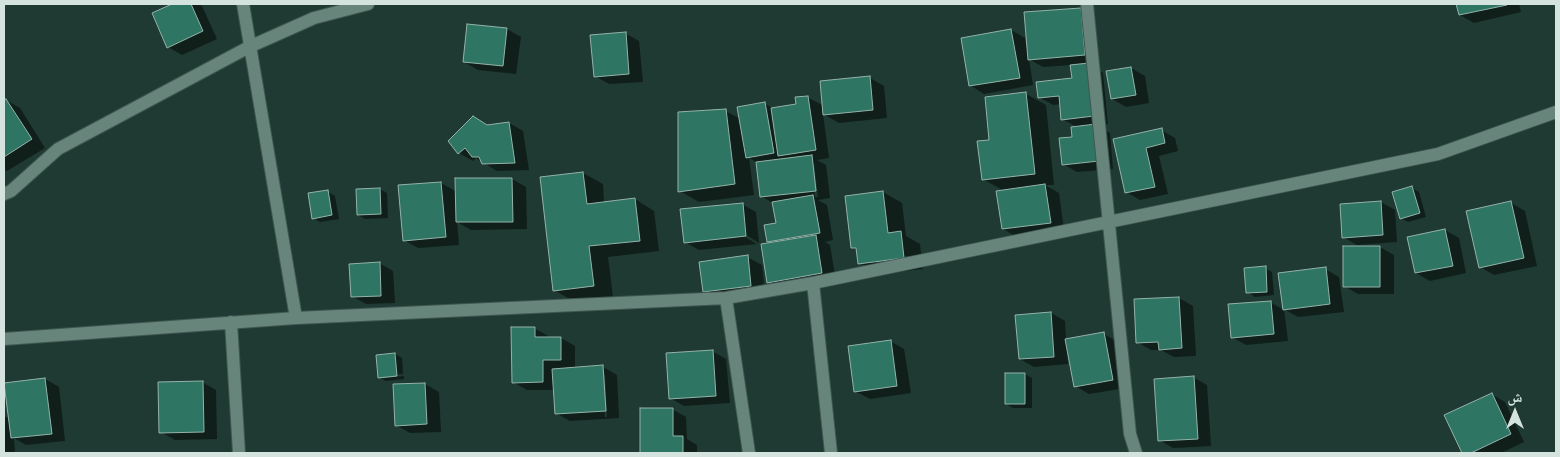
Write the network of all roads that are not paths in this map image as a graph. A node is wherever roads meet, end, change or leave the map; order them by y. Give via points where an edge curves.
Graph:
1 (243, 4) edge
2 (368, 4) edge
3 (1087, 4) edge
4 (249, 47) junction
5 (1556, 112) edge
6 (4, 194) edge
7 (1110, 222) junction
8 (813, 283) junction
9 (726, 298) junction
10 (296, 318) junction
11 (231, 322) junction
12 (4, 339) edge
13 (239, 453) edge
14 (748, 453) edge
15 (831, 453) edge
16 (1136, 453) edge

1 - 4 street
2 - 4 street via 314,18
3 - 7 street
4 - 6 street via 58,149
4 - 10 street
5 - 7 street via 1438,154
7 - 8 street
7 - 16 street via 1130,434
8 - 9 street
8 - 15 street
9 - 10 street
9 - 14 street
10 - 11 street
11 - 12 street
11 - 13 street

